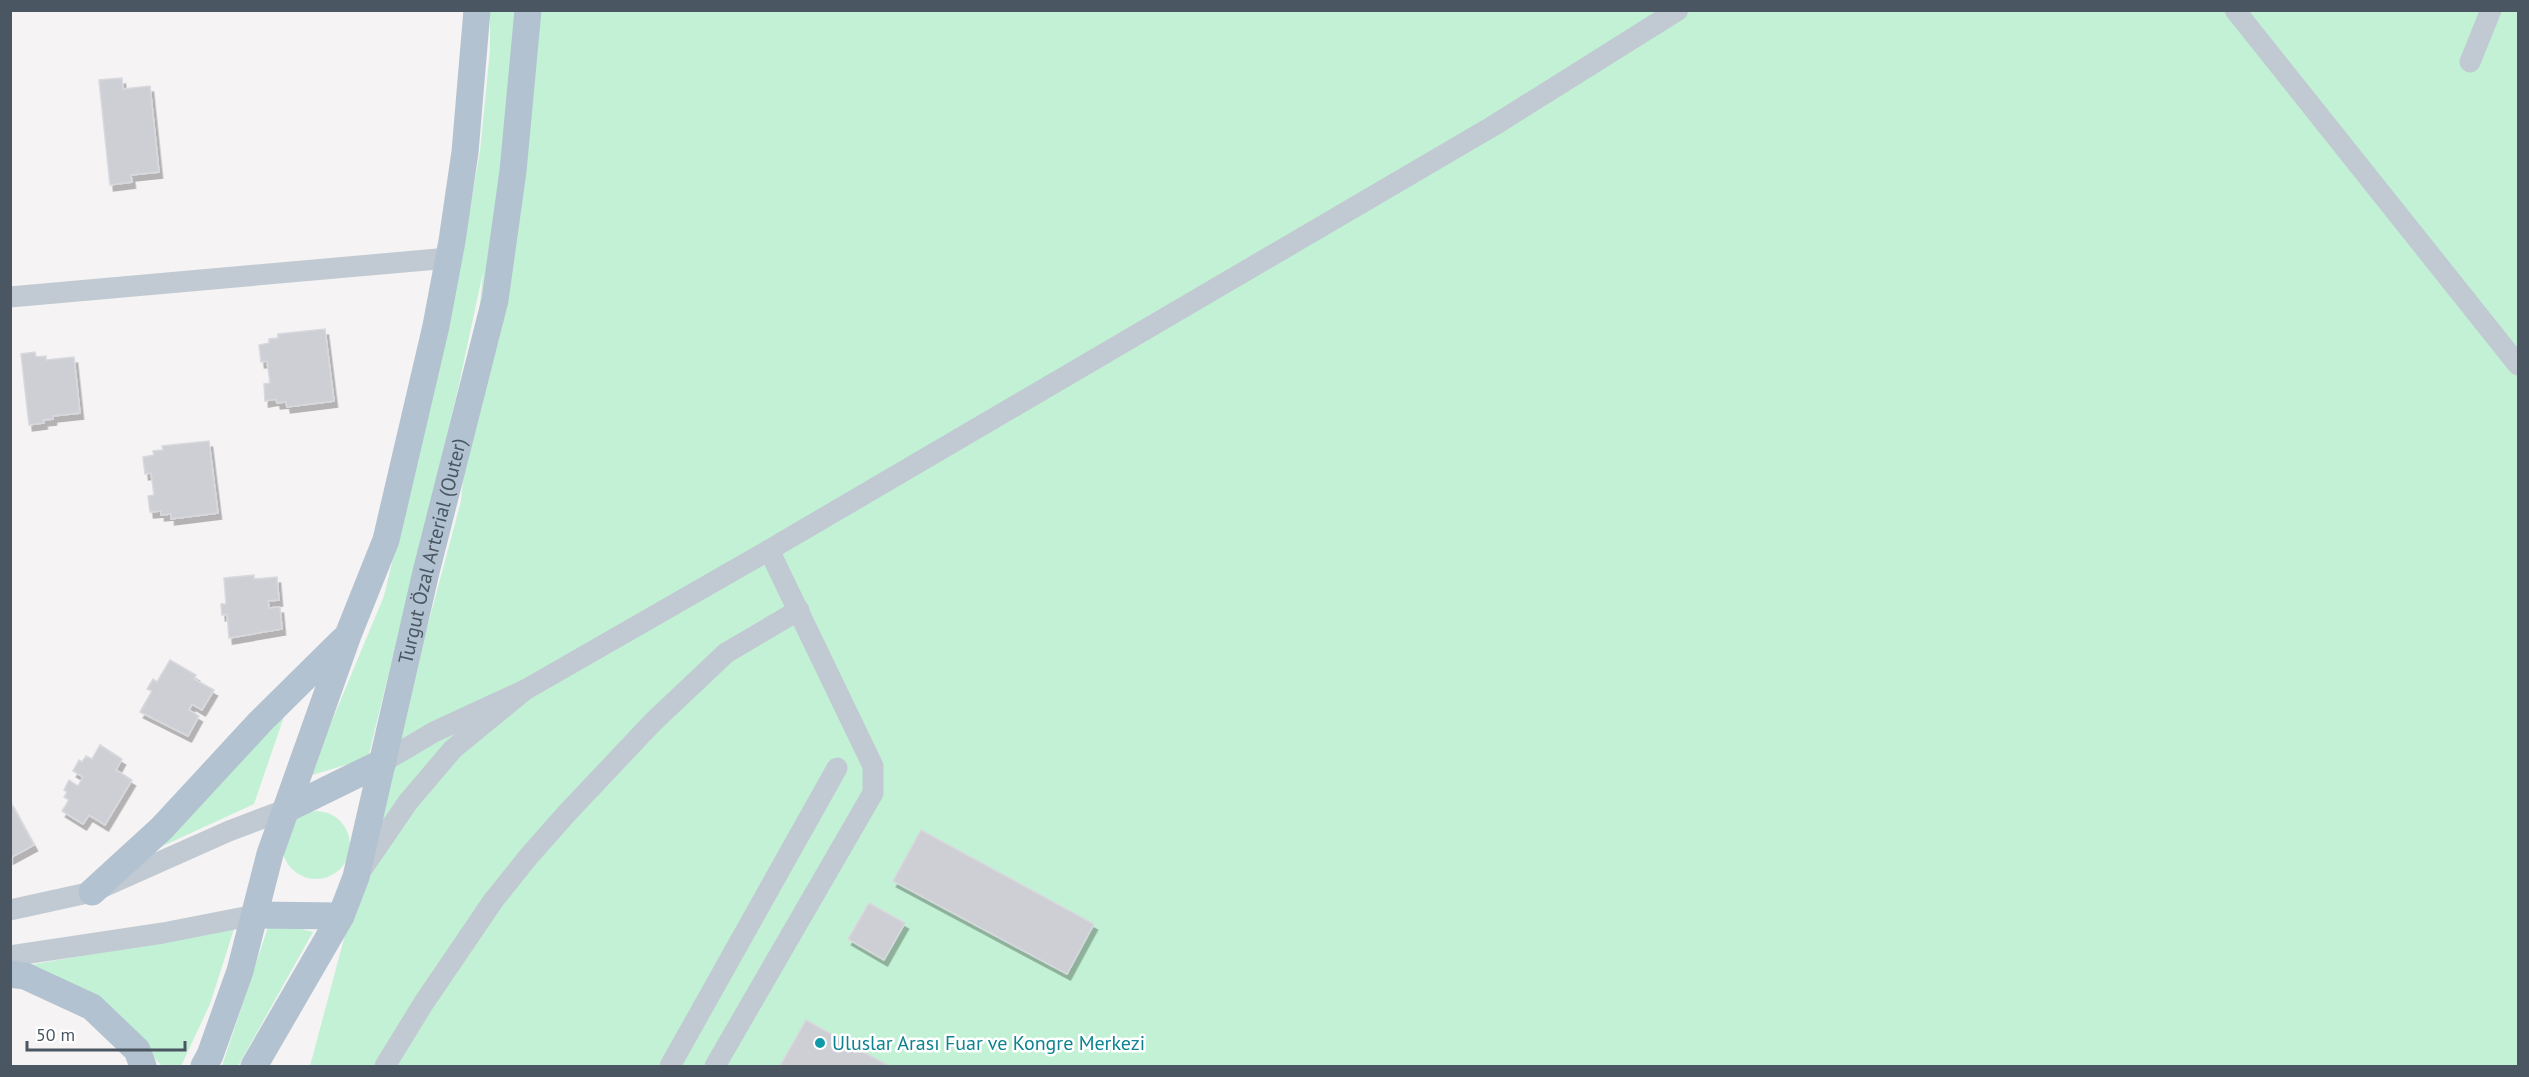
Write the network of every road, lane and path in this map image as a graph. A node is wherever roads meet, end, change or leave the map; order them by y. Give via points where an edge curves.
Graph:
1 (477, 10) edge
2 (528, 10) edge
3 (1678, 10) edge
4 (2235, 10) edge
5 (2491, 10) edge
6 (2470, 62) dead end
7 (449, 258) junction
8 (10, 297) edge
9 (2518, 365) edge
10 (769, 550) junction
11 (799, 610) junction
12 (348, 635) junction
13 (525, 690) junction
14 (383, 762) junction
15 (837, 768) dead end
16 (286, 809) junction
17 (356, 877) junction
18 (92, 892) junction
19 (10, 910) edge
20 (255, 915) junction
21 (341, 916) junction
22 (10, 956) edge
23 (10, 974) edge
24 (143, 1066) edge
25 (204, 1066) edge
26 (254, 1066) edge
27 (386, 1066) edge
28 (670, 1066) edge
29 (715, 1066) edge

1 - 7 main road via 465,152
2 - 14 main road, Turgut Özal Arterial (Outer) via 513,171 495,300
3 - 10 street via 1483,132
4 - 9 street
5 - 6 street
7 - 8 street
7 - 12 main road via 386,540
10 - 11 street
10 - 13 street
11 - 27 street via 726,653 653,722 560,821 493,901
11 - 29 street via 873,766 873,793
12 - 16 main road
12 - 18 main road via 162,828
13 - 14 street via 434,732
13 - 17 street via 453,749 408,802
14 - 16 main road
14 - 17 main road, Turgut Özal Arterial (Outer)
15 - 28 street
16 - 18 street
16 - 20 main road
17 - 21 main road, Turgut Özal Arterial (Outer)
18 - 19 street
20 - 21 main road
20 - 22 street
20 - 25 main road via 240,971
21 - 26 main road, Turgut Özal Arterial (Outer)
23 - 24 main road via 25,976 92,1007 137,1050

